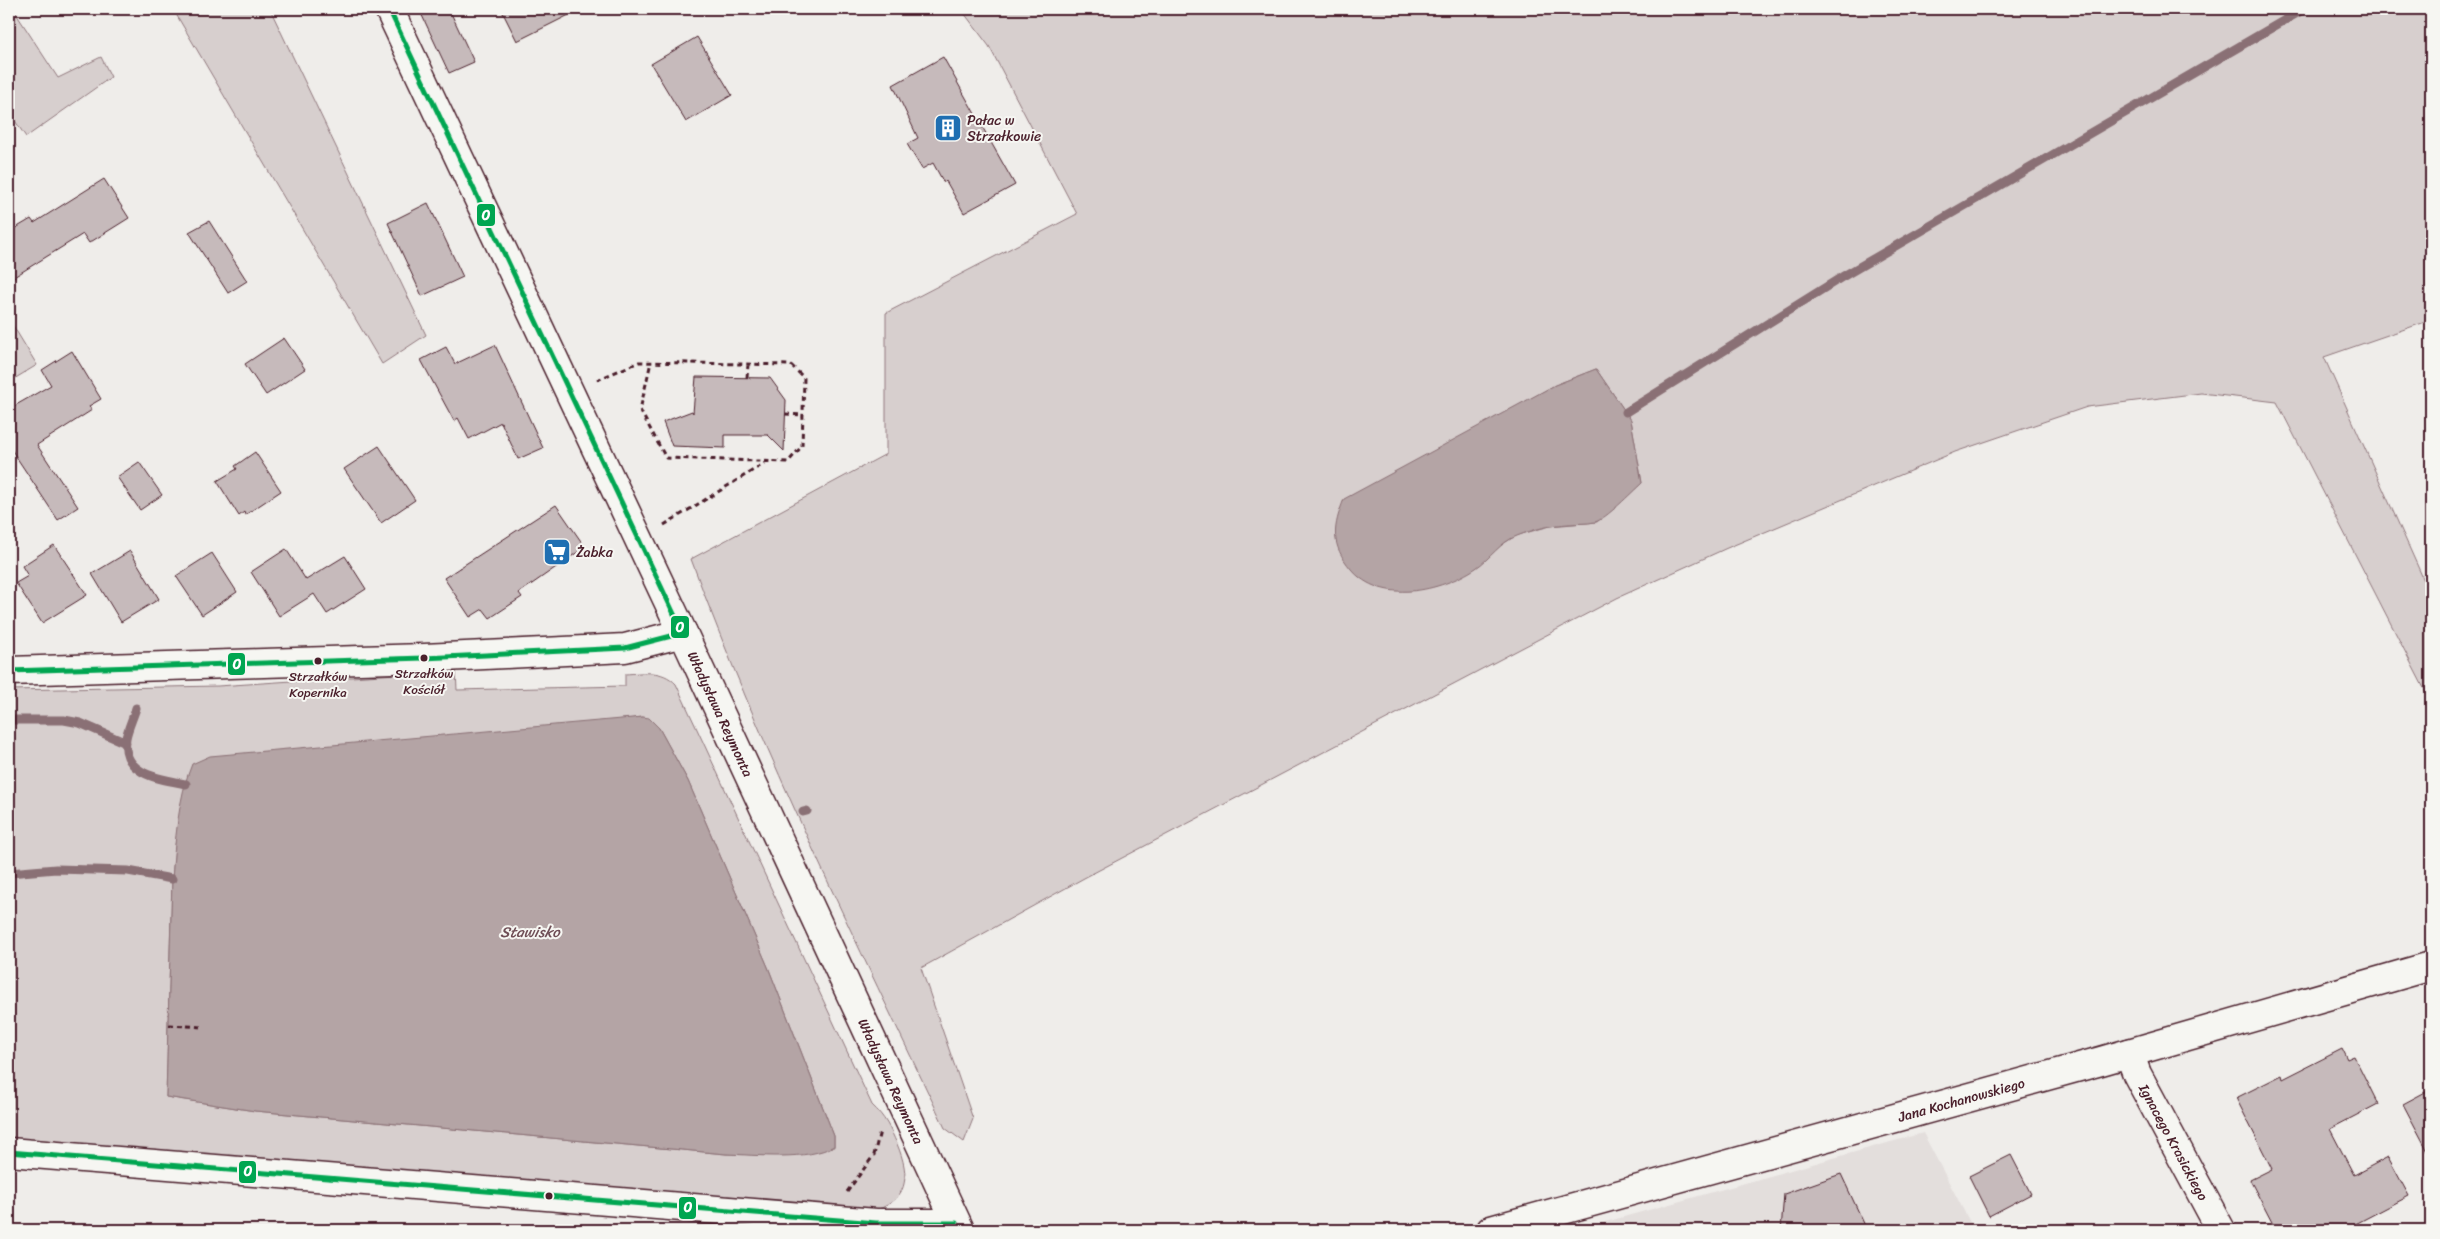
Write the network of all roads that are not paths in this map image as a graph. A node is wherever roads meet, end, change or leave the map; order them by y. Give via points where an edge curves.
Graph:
1 (389, 9) edge
2 (683, 633) junction
3 (9, 671) edge
4 (2431, 966) edge
5 (2129, 1053) junction
6 (9, 1152) edge
7 (958, 1226) edge
8 (1491, 1230) edge
9 (2221, 1230) edge

1 - 2 street, Władysława Reymonta
2 - 3 street via 617,649
2 - 7 street, Władysława Reymonta
4 - 5 street, Jana Kochanowskiego
5 - 8 street, Jana Kochanowskiego
5 - 9 street, Ignacego Krasickiego via 2137,1074
6 - 7 street via 876,1223

